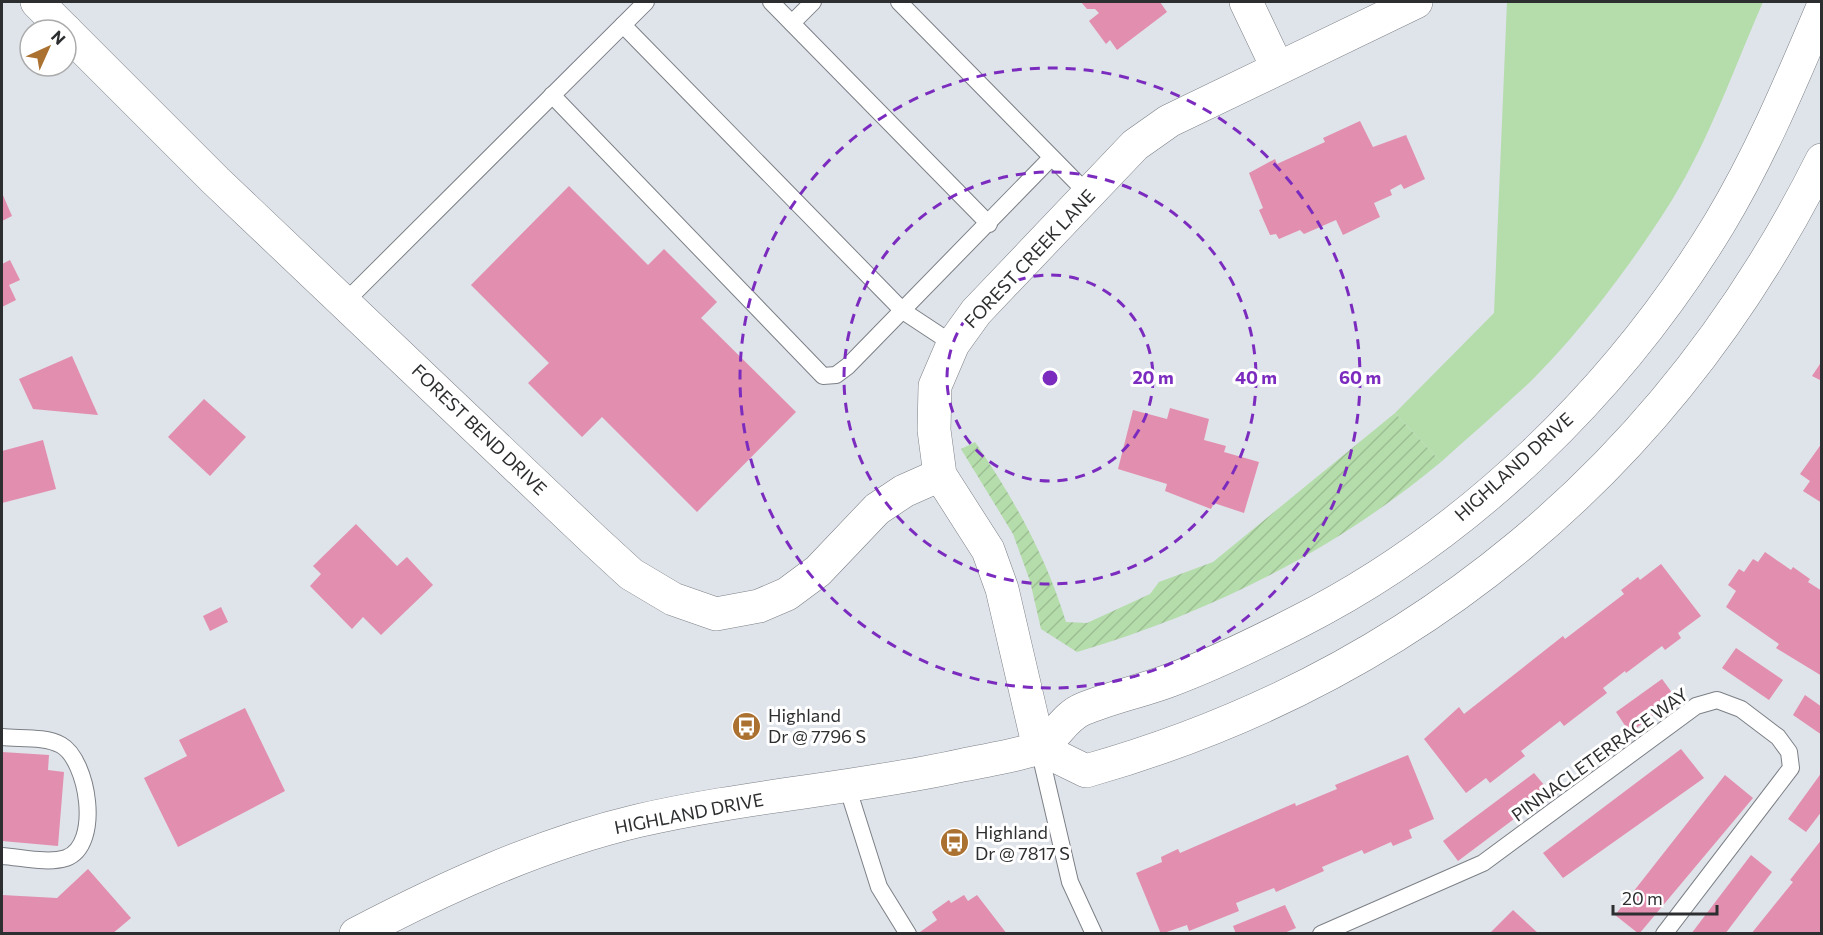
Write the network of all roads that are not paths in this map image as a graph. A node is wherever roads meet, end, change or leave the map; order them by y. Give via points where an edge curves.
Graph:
1 (37, 2) edge
2 (646, 2) edge
3 (771, 2) edge
4 (813, 2) edge
5 (899, 2) edge
6 (1246, 2) edge
7 (1416, 2) edge
8 (1821, 9) edge
9 (54, 18) edge
10 (792, 23) junction
11 (623, 25) junction
12 (78, 42) edge
13 (1277, 67) junction
14 (552, 95) junction
15 (1051, 158) junction
16 (1821, 160) edge
17 (1089, 195) junction
18 (989, 224) junction
19 (343, 304) junction
20 (903, 311) junction
21 (953, 344) junction
22 (940, 475) junction
23 (2, 738) edge
24 (1039, 748) junction
25 (847, 786) junction
26 (2, 856) edge
27 (356, 933) edge
28 (908, 933) edge
29 (1094, 933) edge
30 (1321, 933) edge
31 (1664, 933) edge

1 - 9 main road, FOREST BEND DRIVE
2 - 11 lane
3 - 10 lane
4 - 10 lane
5 - 15 lane
6 - 13 main road
7 - 13 main road, FOREST CREEK LANE
8 - 24 main road, HIGHLAND DRIVE via 1751,167 1687,273 1604,381 1514,471 1413,553 1362,586 1236,653 1073,714
10 - 18 lane
11 - 14 lane
11 - 20 lane
12 - 19 main road, FOREST BEND DRIVE
13 - 17 main road, FOREST CREEK LANE via 1169,121 1135,145
14 - 19 lane
14 - 20 lane via 824,376 836,375 848,366
15 - 17 lane
15 - 18 lane
16 - 24 main road via 1755,281 1678,386 1604,470 1491,569 1427,616 1356,659 1286,697 1216,727 1146,754 1086,771
17 - 21 main road, FOREST CREEK LANE via 976,312
18 - 20 lane
19 - 22 main road, FOREST BEND DRIVE via 631,574 673,599 716,614 759,606 787,594 818,571 877,509 904,490
20 - 21 lane
21 - 22 main road, FOREST CREEK LANE via 935,386 934,430
22 - 24 main road, FOREST CREEK LANE via 988,550 1002,590
23 - 26 lane via 61,745 78,770 89,820 86,837 67,858
24 - 25 main road, HIGHLAND DRIVE via 908,777
24 - 29 lane via 1070,882
25 - 27 main road, HIGHLAND DRIVE via 692,811 609,830 473,879
25 - 28 lane via 876,878
30 - 31 lane, PINNACLETERRACE WAY via 1483,863 1696,706 1717,700 1741,709 1778,737 1789,752 1791,768

